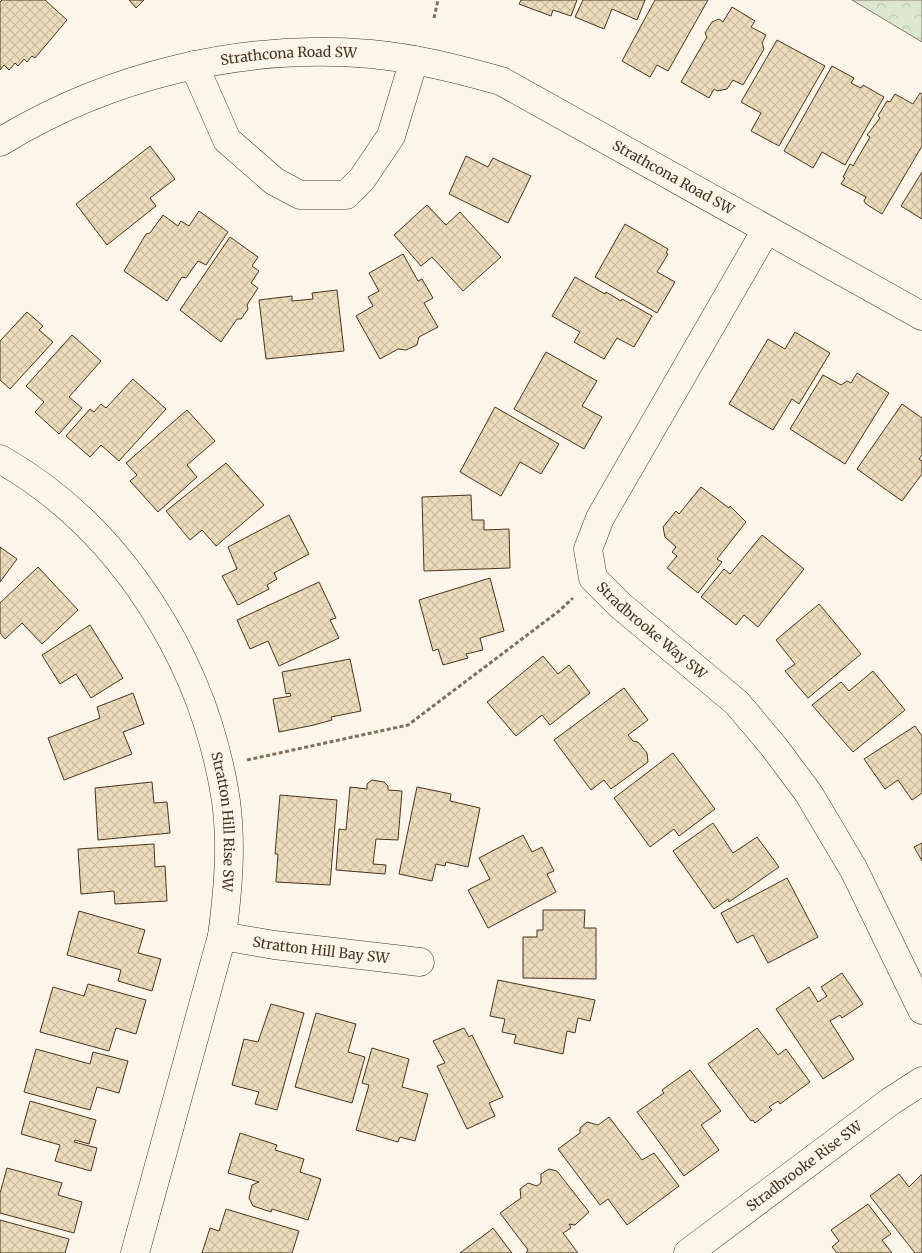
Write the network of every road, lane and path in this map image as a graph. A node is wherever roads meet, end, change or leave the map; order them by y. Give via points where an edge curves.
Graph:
1 (438, 0) edge
2 (434, 18) dead end
3 (414, 60) junction
4 (194, 65) junction
5 (0, 142) edge
6 (766, 230) junction
7 (922, 316) edge
8 (0, 459) edge
9 (593, 578) junction
10 (220, 766) junction
11 (222, 936) junction
12 (420, 962) dead end
13 (922, 1010) edge
14 (922, 1081) edge
15 (135, 1253) edge
16 (688, 1253) edge

1 - 2 path
3 - 4 street, Strathcona Road SW via 372,54 286,52
3 - 4 street via 391,136 362,179 346,194 323,196 300,194 274,181 228,140
3 - 6 street, Strathcona Road SW via 501,81
4 - 5 street, Strathcona Road SW via 104,91 63,108
6 - 7 street, Strathcona Road SW
6 - 9 street, Stradbrooke Way SW via 600,518 588,550
8 - 10 street, Stratton Hill Rise SW via 34,481 94,533 122,564 170,636 205,715
9 - 10 path via 559,611 408,725
9 - 13 street, Stradbrooke Way SW via 621,606 737,703 774,747 809,794 854,870
10 - 11 street, Stratton Hill Rise SW via 229,847 228,892
11 - 12 street, Stratton Hill Bay SW via 274,946
11 - 15 street, Stratton Hill Rise SW
14 - 16 street, Stradbrooke Rise SW

